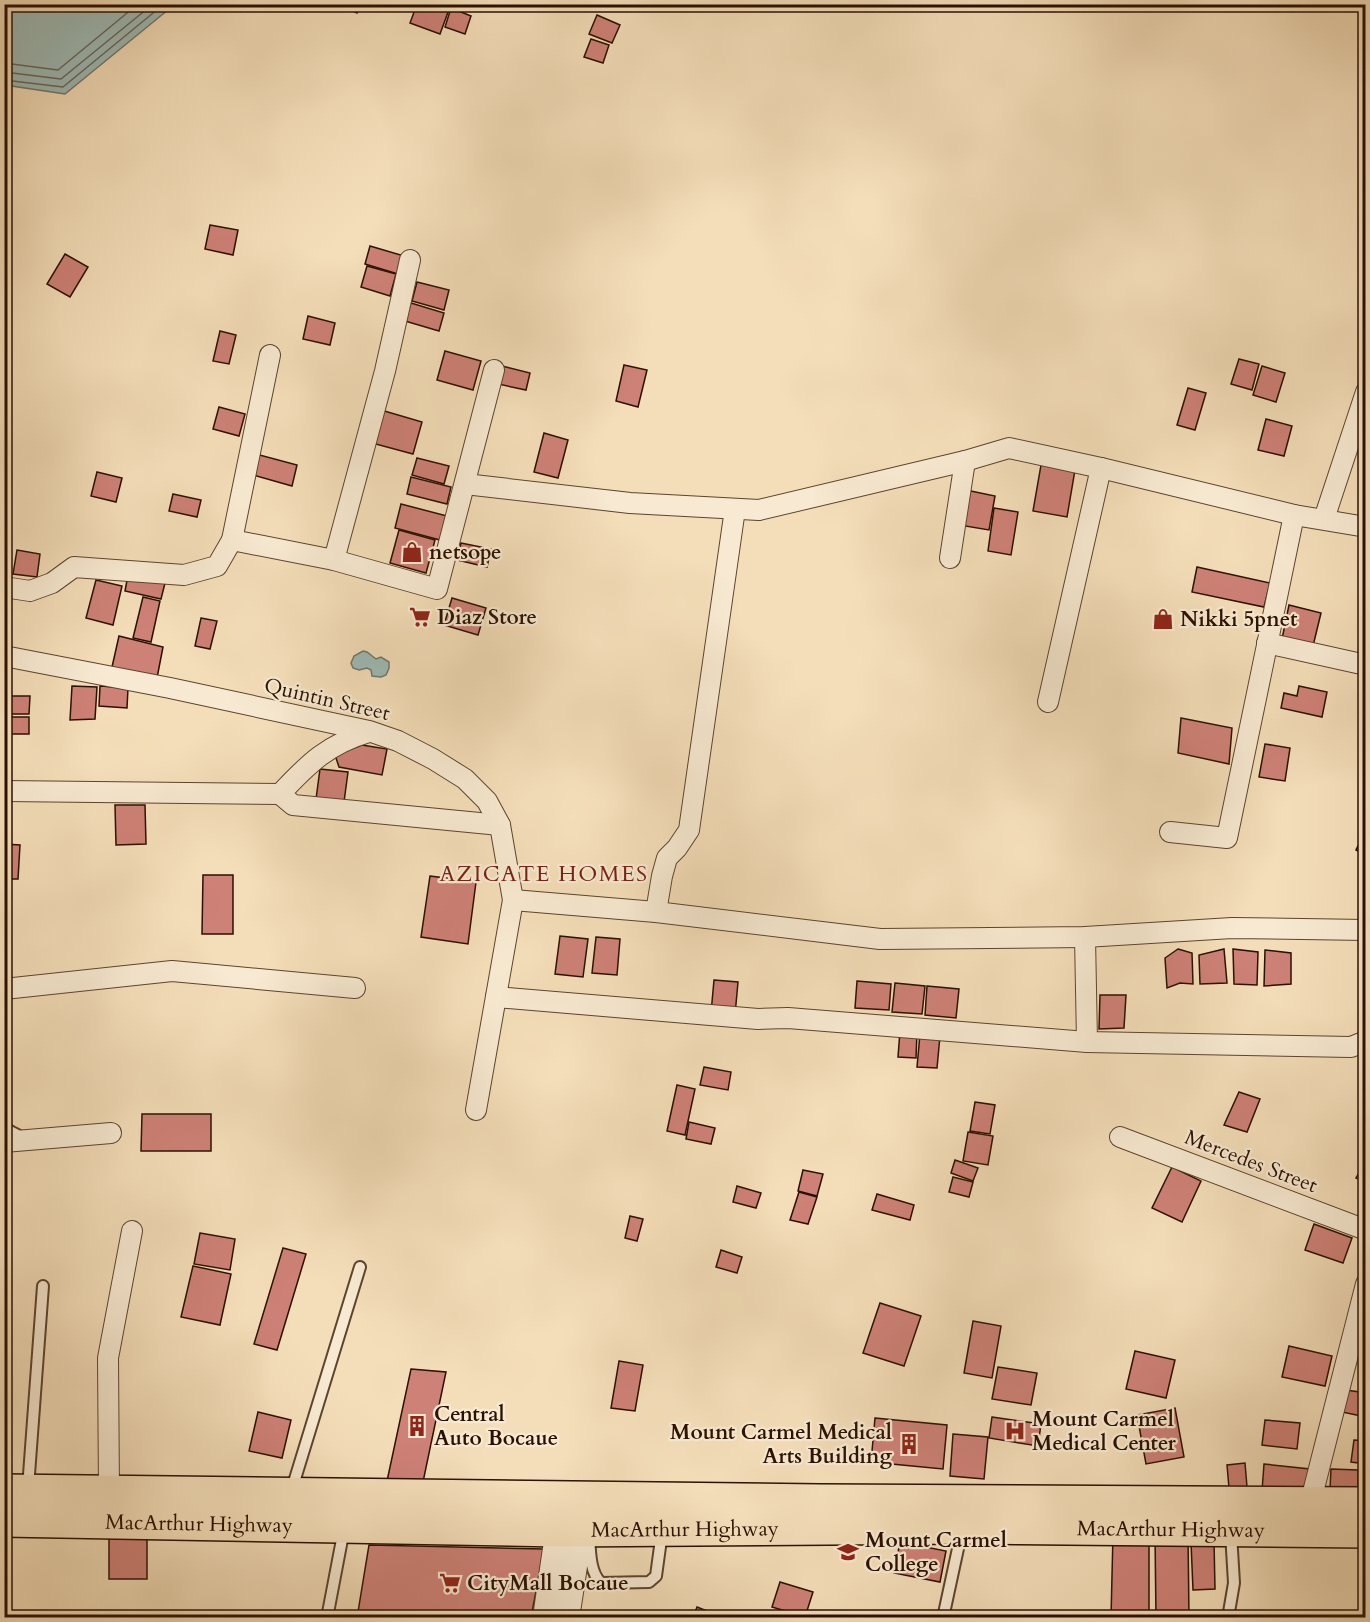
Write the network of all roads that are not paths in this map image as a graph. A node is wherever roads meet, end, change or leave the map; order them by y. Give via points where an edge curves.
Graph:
1 (410, 260) dead end
2 (270, 355) dead end
3 (494, 370) dead end
4 (1365, 392) edge
5 (1359, 438) edge
6 (965, 461) junction
7 (1101, 468) junction
8 (465, 484) junction
9 (735, 509) junction
10 (1294, 515) junction
11 (1324, 519) junction
12 (1365, 527) edge
13 (232, 540) junction
14 (950, 558) dead end
15 (334, 560) junction
16 (4, 587) edge
17 (1267, 643) junction
18 (4, 656) edge
19 (1365, 665) edge
20 (1048, 702) dead end
21 (369, 731) junction
22 (4, 791) edge
23 (280, 795) junction
24 (500, 825) junction
25 (1170, 832) dead end
26 (513, 900) junction
27 (657, 912) junction
28 (1365, 930) edge
29 (1085, 937) junction
30 (355, 988) dead end
31 (4, 989) edge
32 (496, 997) junction
33 (1365, 1041) edge
34 (1087, 1042) junction
35 (476, 1110) dead end
36 (4, 1128) edge
37 (111, 1133) dead end
38 (1120, 1137) dead end
39 (26, 1140) junction
40 (4, 1142) edge
41 (1365, 1230) edge
42 (132, 1231) dead end
43 (360, 1267) dead end
44 (1365, 1284) edge
45 (43, 1286) dead end
46 (16, 1491) edge
47 (110, 1493) junction
48 (287, 1495) junction
49 (1365, 1504) edge
50 (575, 1517) junction
51 (1310, 1517) junction
52 (4, 1520) edge
53 (345, 1526) junction
54 (962, 1527) junction
55 (662, 1528) junction
56 (1231, 1530) junction
57 (1365, 1531) edge
58 (327, 1617) edge
59 (546, 1617) edge
60 (566, 1617) edge
61 (943, 1617) edge
62 (1228, 1617) edge

1 - 15 street via 385,371
2 - 13 street
3 - 8 street
4 - 5 street
5 - 11 street
6 - 7 street via 1009,448
6 - 9 street via 759,510
6 - 14 street
7 - 10 street
7 - 20 street
8 - 9 street via 630,503
8 - 15 street via 437,589
9 - 27 street via 689,830 667,858
10 - 11 street
10 - 17 street
11 - 12 street
13 - 15 street
13 - 16 street via 217,566 184,575 74,567 52,583 30,591
17 - 19 street
17 - 25 street via 1227,838
18 - 21 street, Quintin Street
21 - 23 street via 325,752
21 - 24 street, Quintin Street via 398,741 465,779 487,801
22 - 23 street
23 - 24 street via 293,805
24 - 26 street, Quintin Street
26 - 27 street
26 - 32 street, Quintin Street
27 - 29 street via 880,939
28 - 29 street via 1232,928
29 - 34 street
30 - 31 street via 172,971
32 - 34 street
32 - 35 street, Quintin Street
33 - 34 street via 1350,1047
36 - 39 lane
37 - 39 street
38 - 41 street, Mercedes Street
39 - 40 street
42 - 47 street via 108,1358
43 - 48 lane
44 - 51 street
45 - 46 lane
46 - 47 highway, MacArthur Highway
47 - 48 highway, MacArthur Highway
48 - 50 highway, MacArthur Highway
49 - 51 highway, MacArthur Highway
50 - 51 highway, MacArthur Highway via 820,1502
50 - 53 highway, MacArthur Highway
50 - 55 highway, MacArthur Highway
50 - 55 lane via 601,1583 649,1582 656,1576
50 - 59 street
50 - 60 street
51 - 56 highway, MacArthur Highway
51 - 57 highway, MacArthur Highway
52 - 53 highway, MacArthur Highway
53 - 58 lane
54 - 55 highway, MacArthur Highway
54 - 56 highway, MacArthur Highway
54 - 61 lane
56 - 62 lane via 1234,1583

